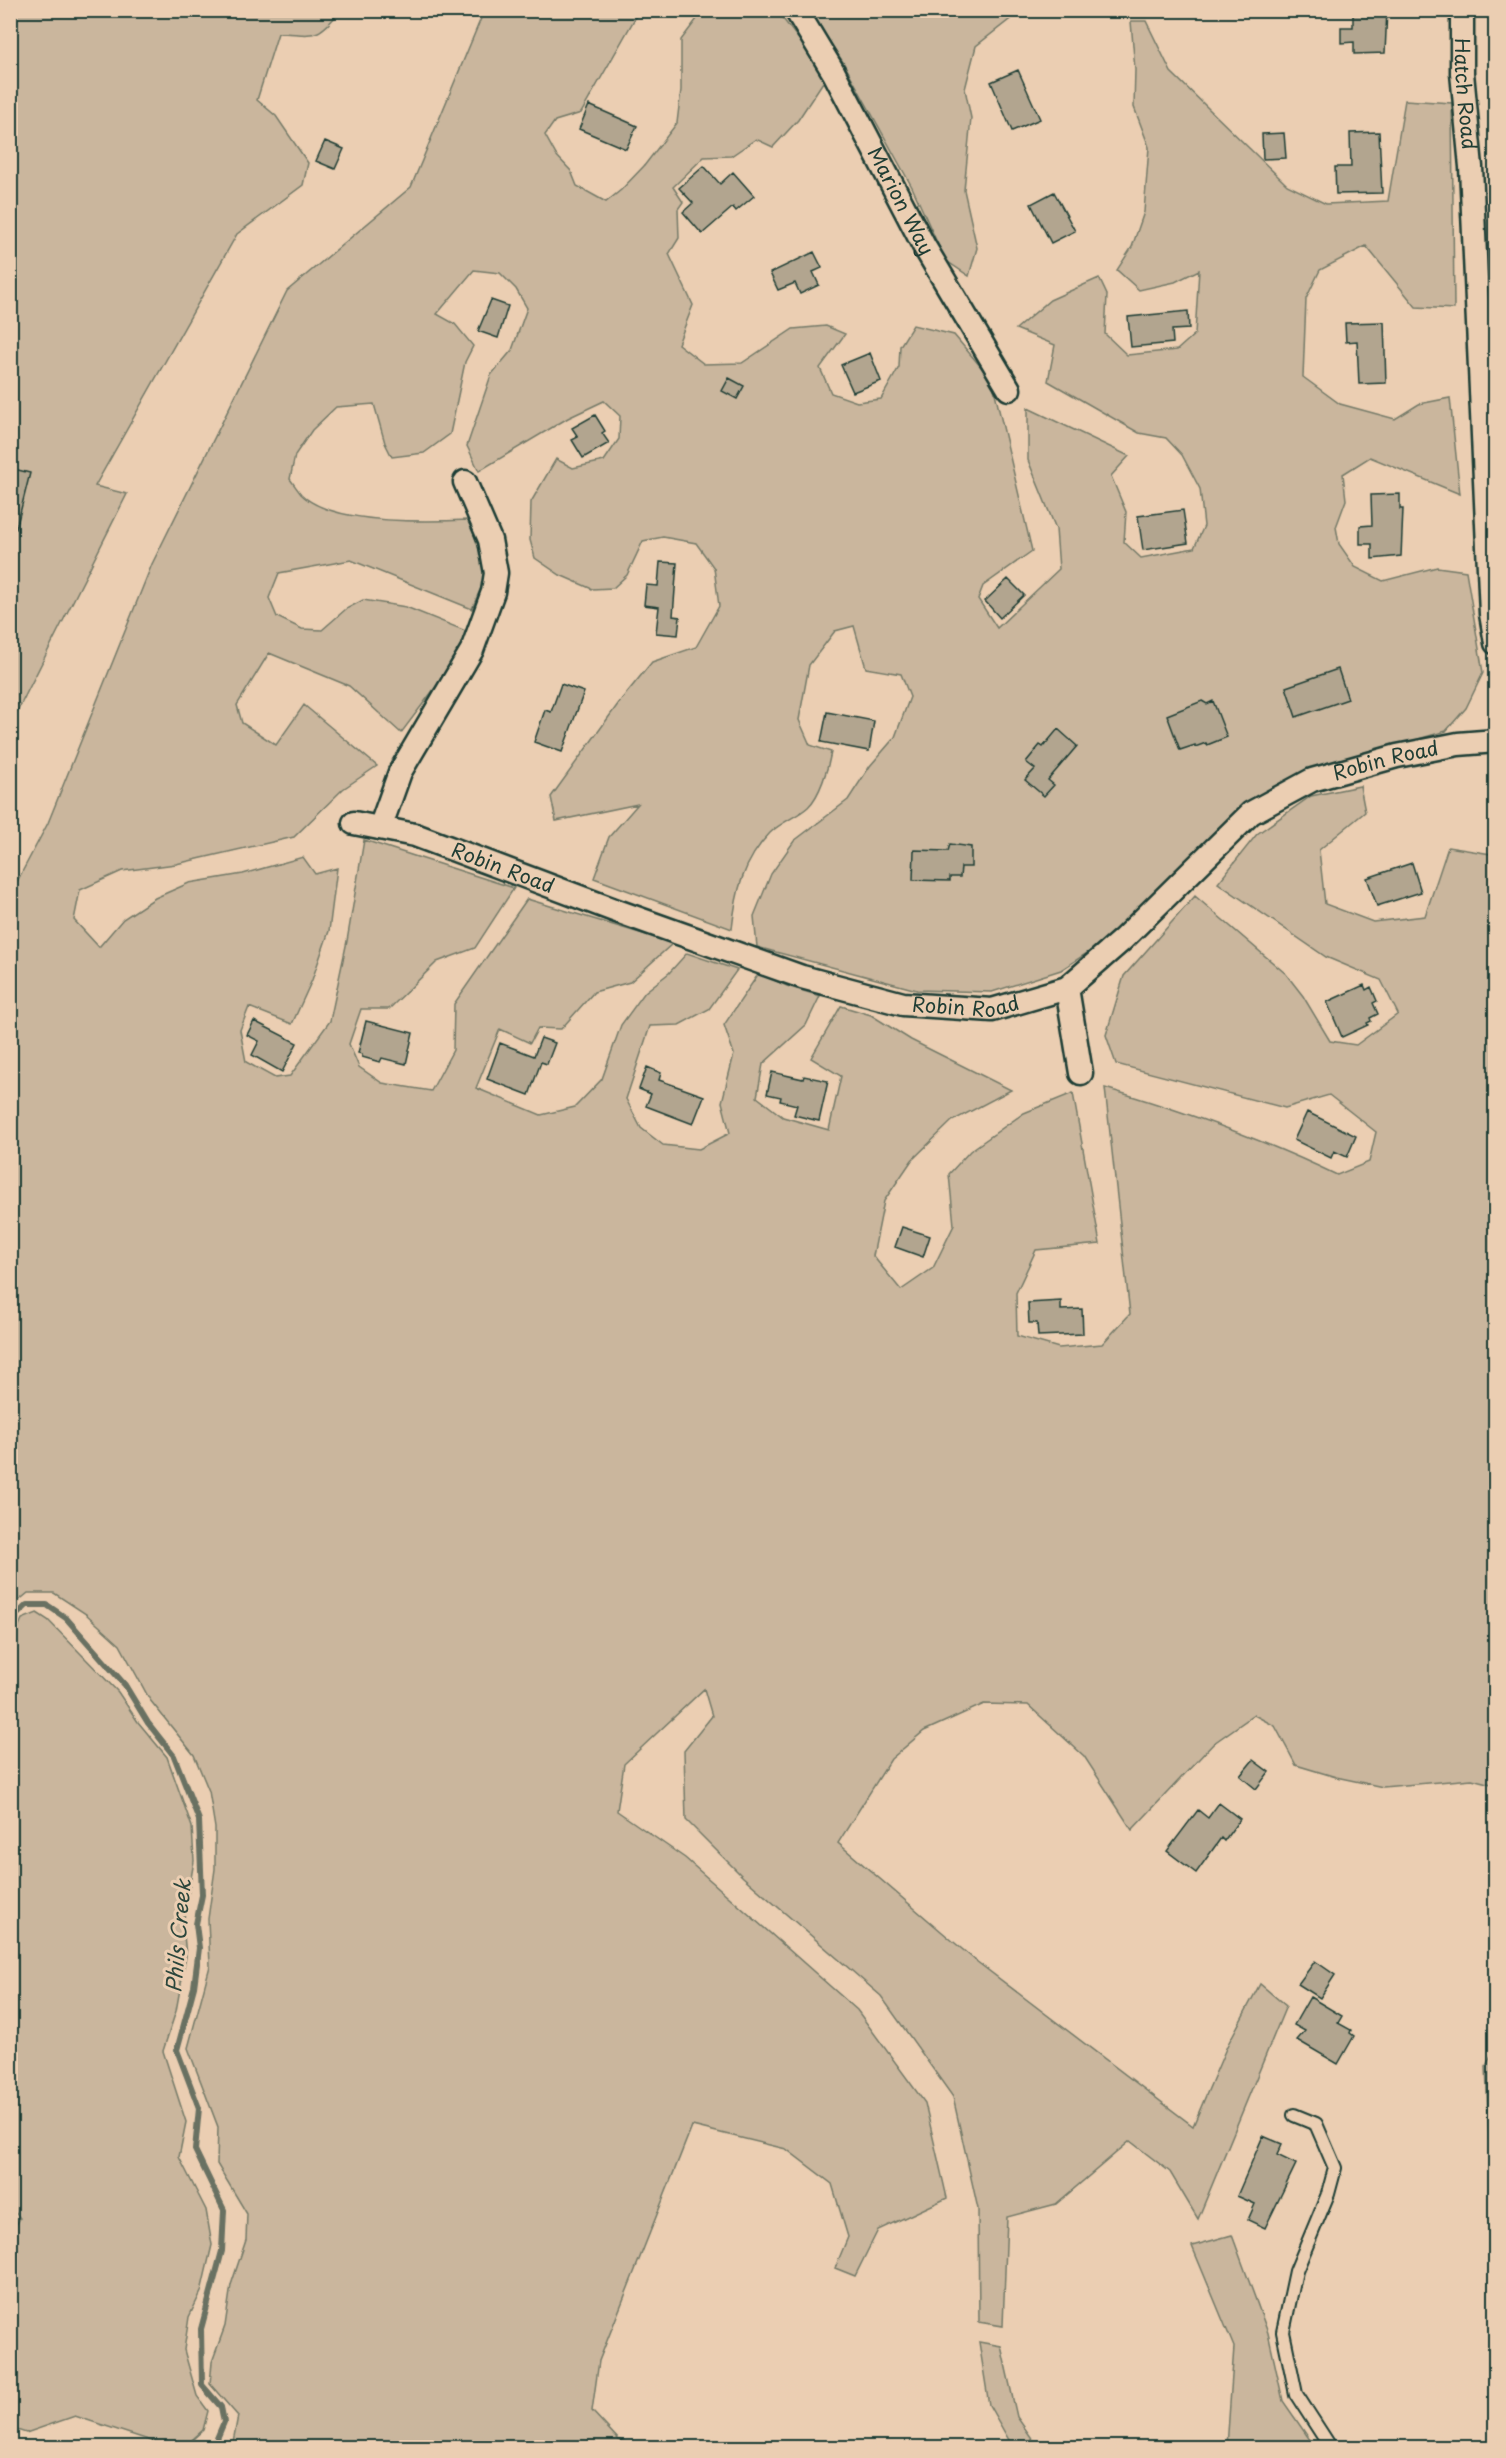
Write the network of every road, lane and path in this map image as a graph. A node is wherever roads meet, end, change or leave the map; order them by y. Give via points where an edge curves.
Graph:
1 (796, 10) edge
2 (1462, 10) edge
3 (1486, 325) edge
4 (1009, 389) dead end
5 (465, 482) dead end
6 (1496, 644) edge
7 (1496, 741) edge
8 (354, 823) dead end
9 (380, 828) junction
10 (1066, 988) junction
11 (1081, 1073) dead end
12 (1294, 2115) dead end
13 (1331, 2448) edge

1 - 4 street, Marion Way via 834,73 924,246
2 - 3 street, Hatch Road via 1462,73
3 - 6 street, Hatch Road via 1483,416 1491,614
5 - 9 street via 490,540 496,573 492,592 472,650 400,772
7 - 10 street, Robin Road via 1397,756 1312,780 1251,813 1122,940
8 - 9 street, Robin Road
9 - 10 street, Robin Road via 415,835 802,977 903,1004 992,1010
10 - 11 street
12 - 13 lane via 1316,2124 1335,2168 1296,2271 1283,2332 1296,2394

